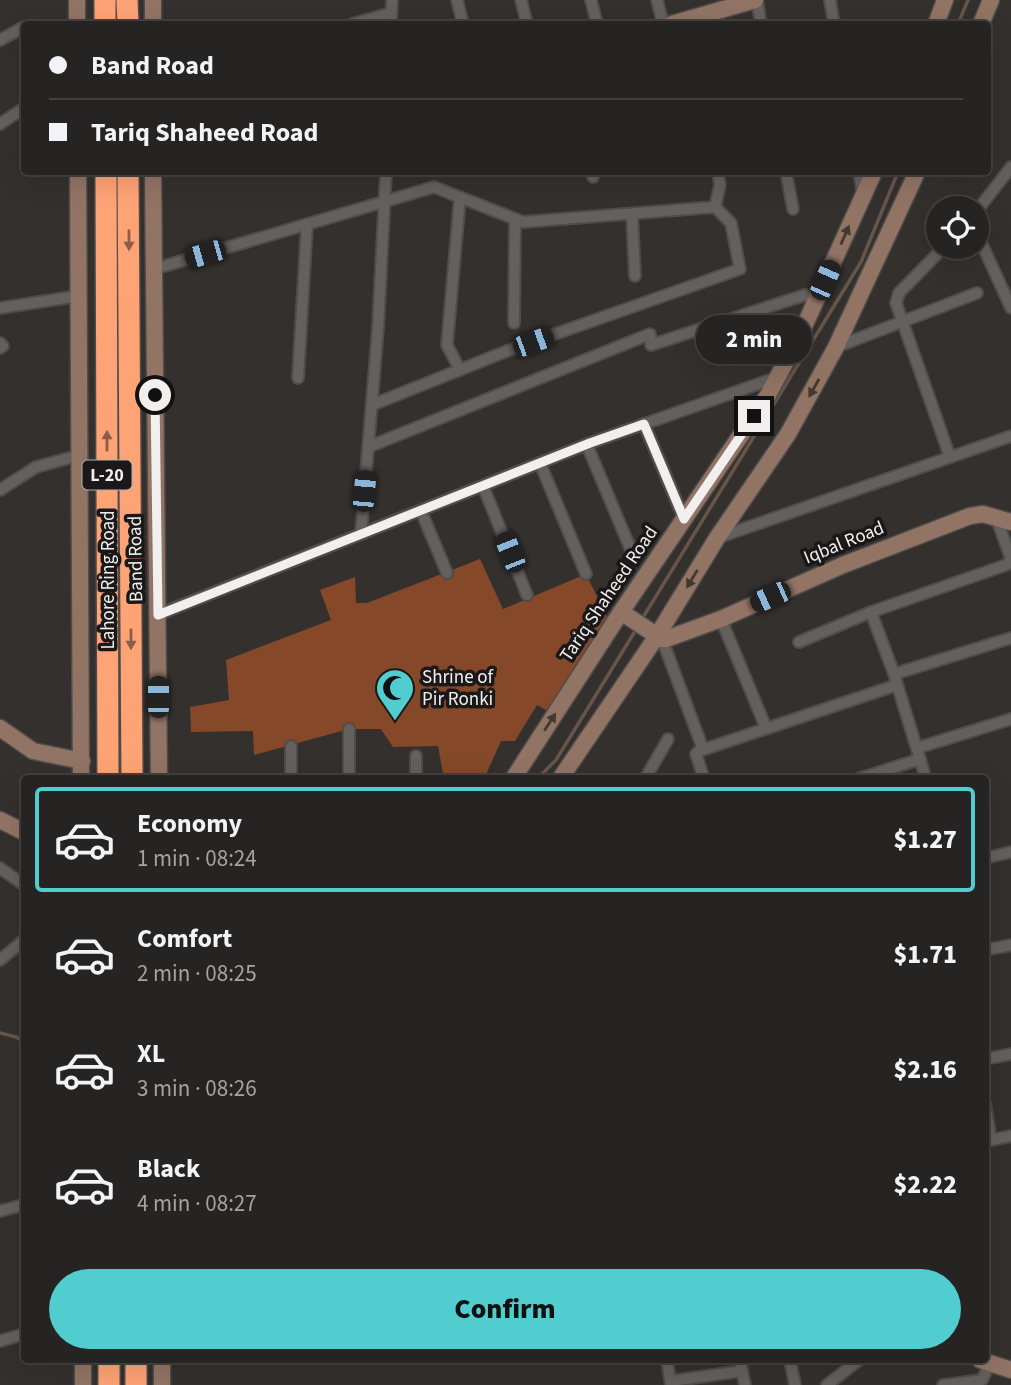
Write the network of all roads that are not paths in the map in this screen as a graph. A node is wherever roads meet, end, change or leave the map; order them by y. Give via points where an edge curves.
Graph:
1 (77, 0) edge
2 (105, 0) edge
3 (127, 0) edge
4 (153, 0) edge
5 (392, 0) edge
6 (457, 0) edge
7 (521, 0) edge
8 (591, 0) edge
9 (657, 0) edge
10 (756, 0) edge
11 (830, 0) edge
12 (945, 0) edge
13 (991, 0) edge
14 (727, 4) edge
15 (391, 12) junction
16 (700, 20) edge
17 (77, 21) edge
18 (105, 21) edge
19 (128, 21) edge
20 (153, 21) edge
21 (362, 21) edge
22 (391, 21) edge
23 (462, 21) edge
24 (526, 21) edge
25 (596, 21) edge
26 (662, 21) edge
27 (760, 21) edge
28 (834, 21) edge
29 (937, 21) edge
30 (982, 21) edge
31 (21, 29) edge
32 (0, 40) edge
33 (21, 110) edge
34 (0, 124) edge
35 (1011, 167) edge
36 (78, 175) edge
37 (106, 175) edge
38 (128, 175) edge
39 (153, 175) edge
40 (386, 175) edge
41 (719, 175) edge
42 (787, 175) edge
43 (860, 175) edge
44 (873, 175) edge
45 (916, 175) edge
46 (863, 196) junction
47 (988, 196) edge
48 (460, 197) junction
49 (384, 201) junction
50 (715, 207) junction
51 (793, 209) dead end
52 (632, 214) junction
53 (515, 219) junction
54 (307, 224) junction
55 (933, 259) edge
56 (989, 259) edge
57 (154, 269) junction
58 (635, 276) dead end
59 (977, 293) dead end
60 (79, 296) junction
61 (816, 301) junction
62 (1011, 307) edge
63 (0, 309) edge
64 (514, 323) dead end
65 (902, 323) junction
66 (836, 347) junction
67 (460, 370) junction
68 (778, 377) junction
69 (298, 378) dead end
70 (372, 405) junction
71 (644, 424) junction
72 (1011, 436) edge
73 (587, 445) junction
74 (368, 447) junction
75 (80, 455) junction
76 (950, 457) junction
77 (540, 463) junction
78 (483, 486) junction
79 (0, 490) edge
80 (421, 511) junction
81 (684, 519) junction
82 (1004, 520) edge
83 (360, 534) junction
84 (716, 538) junction
85 (631, 550) dead end
86 (447, 573) dead end
87 (586, 574) dead end
88 (527, 595) dead end
89 (871, 612) junction
90 (623, 613) junction
91 (158, 615) junction
92 (721, 619) junction
93 (657, 636) junction
94 (1011, 638) edge
95 (799, 642) dead end
96 (895, 680) junction
97 (1011, 719) edge
98 (0, 728) edge
99 (765, 728) junction
100 (349, 729) dead end
101 (668, 739) dead end
102 (291, 746) dead end
103 (703, 749) junction
104 (919, 753) junction
105 (416, 755) dead end
106 (82, 761) junction
107 (82, 775) edge
108 (108, 775) edge
109 (132, 775) edge
110 (159, 775) edge
111 (291, 775) edge
112 (349, 775) edge
113 (416, 775) edge
114 (516, 775) edge
115 (563, 775) edge
116 (647, 775) edge
117 (703, 775) edge
118 (867, 775) edge
119 (925, 775) edge
120 (0, 820) edge
121 (21, 830) edge
122 (1011, 852) edge
123 (989, 857) edge
124 (0, 868) edge
125 (21, 884) edge
126 (21, 942) edge
127 (1011, 945) edge
128 (989, 949) edge
129 (0, 960) edge
130 (1011, 1054) edge
131 (989, 1058) edge
132 (1011, 1136) edge
133 (989, 1141) edge
134 (21, 1206) edge
135 (0, 1211) edge
136 (21, 1335) edge
137 (0, 1341) edge
138 (989, 1358) edge
139 (989, 1360) edge
140 (1011, 1361) edge
141 (83, 1363) edge
142 (109, 1363) edge
143 (136, 1363) edge
144 (162, 1363) edge
145 (668, 1363) edge
146 (791, 1363) edge
147 (855, 1363) edge
148 (984, 1363) edge
149 (741, 1366) edge
150 (1011, 1370) edge
151 (671, 1383) edge
152 (83, 1385) edge
153 (109, 1385) edge
154 (136, 1385) edge
155 (162, 1385) edge
156 (745, 1385) edge
157 (795, 1385) edge
158 (828, 1385) edge
159 (943, 1385) edge

1 - 17 main road
2 - 18 highway
3 - 19 highway
4 - 20 main road
5 - 15 street
6 - 23 street
7 - 24 street
8 - 25 street
9 - 26 street
10 - 14 main road
10 - 27 street
11 - 28 street
12 - 29 main road
13 - 30 main road
14 - 16 main road
15 - 21 street
15 - 22 street
31 - 32 street
33 - 34 street
35 - 47 street
36 - 60 main road
108 -> 37 highway, Lahore Ring Road / L-20
38 -> 109 highway, Lahore Ring Road / L-20
39 - 57 main road, Band Road
40 - 49 street
41 - 50 street
42 - 51 street
43 - 46 street
44 - 46 main road, Tariq Shaheed Road
45 - 66 main road
61 -> 46 main road, Tariq Shaheed Road
48 - 49 street via 434,187
48 - 53 street
48 - 67 street via 447,345
49 - 54 street
49 - 70 street
50 - 52 street
50 - 67 street via 731,223 740,269
52 - 53 street
52 - 58 street
53 - 64 street
54 - 57 street
54 - 69 street
55 - 65 street via 896,298
56 - 62 street
57 - 91 main road, Band Road
59 - 65 street
60 - 63 street
60 - 75 main road
61 - 68 main road, Tariq Shaheed Road
61 - 74 street via 805,295 652,345 650,334
65 - 66 street
65 - 76 street
66 -> 84 main road via 788,434
67 - 70 street
68 - 71 street
68 - 81 main road, Tariq Shaheed Road
70 - 74 street
71 - 73 street
71 - 81 street
72 - 76 street
73 - 77 street
73 - 85 street
74 - 83 street
75 - 79 street via 36,467
75 - 106 main road
76 - 84 street
77 - 78 street
77 - 87 street
78 - 80 street
78 - 88 street
80 - 83 street
80 - 86 street
81 - 90 main road, Tariq Shaheed Road
82 - 89 street via 1010,556 1006,565
82 - 92 main road, Iqbal Road via 983,514 955,522
83 - 91 street
84 -> 93 main road
89 - 95 street
89 - 96 street
90 - 93 main road
114 -> 90 main road, Tariq Shaheed Road
91 - 110 main road, Band Road
92 - 93 main road, Iqbal Road
92 - 99 street
93 - 103 street
93 - 115 main road
94 - 96 street
96 - 99 street
96 - 104 street
97 - 104 street
98 - 106 main road via 33,751
99 - 103 street
100 - 112 street
101 - 116 street
102 - 111 street
103 - 117 street via 696,754
104 - 118 street
104 - 119 street
105 - 113 street
106 - 107 main road
120 - 121 main road
122 - 123 street
124 - 125 street
126 - 129 street
127 - 128 street
130 - 131 street
132 - 133 street
134 - 135 street
136 - 137 street
138 - 140 main road
139 - 150 main road
141 - 152 main road
142 - 153 highway
143 - 154 highway
144 - 155 main road
145 - 151 street
146 - 157 street
147 - 158 street
148 - 159 street via 982,1380
149 - 151 street
149 - 156 street

